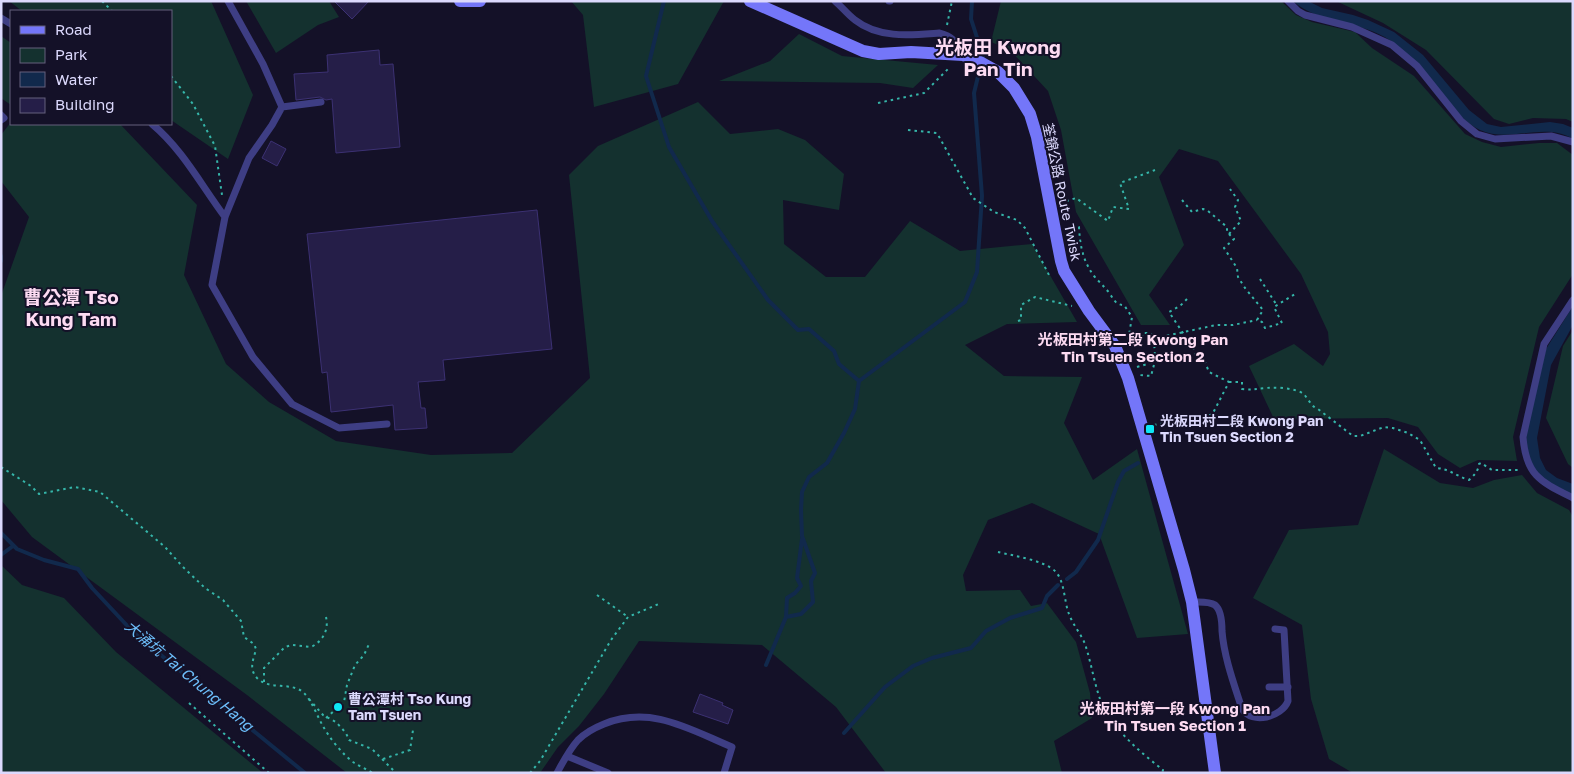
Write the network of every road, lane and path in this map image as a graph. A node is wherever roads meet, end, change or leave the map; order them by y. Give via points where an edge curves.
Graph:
1 (102, 1) edge
2 (228, 1) edge
3 (460, 1) edge
4 (480, 1) edge
5 (750, 1) edge
6 (835, 1) edge
7 (952, 1) edge
8 (1288, 1) edge
9 (111, 10) edge
10 (945, 34) junction
11 (963, 55) junction
12 (172, 77) edge
13 (321, 102) dead end
14 (878, 103) dead end
15 (282, 107) junction
16 (1, 115) edge
17 (1, 120) edge
18 (153, 125) edge
19 (908, 130) dead end
20 (1573, 142) edge
21 (1155, 170) dead end
22 (1230, 189) dead end
23 (1182, 200) dead end
24 (1051, 214) junction
25 (225, 217) junction
26 (1056, 231) junction
27 (1228, 234) junction
28 (1064, 271) junction
29 (1260, 279) dead end
30 (1296, 294) dead end
31 (1186, 299) dead end
32 (1573, 300) edge
33 (1277, 304) junction
34 (1089, 311) junction
35 (1257, 320) junction
36 (1018, 321) dead end
37 (1183, 332) junction
38 (1154, 337) junction
39 (1128, 341) junction
40 (1115, 346) junction
41 (1155, 361) junction
42 (1125, 371) junction
43 (1151, 376) dead end
44 (1229, 382) junction
45 (1203, 420) junction
46 (1211, 421) dead end
47 (387, 424) dead end
48 (1142, 429) junction
49 (1, 467) edge
50 (1531, 470) junction
51 (1573, 498) edge
52 (998, 552) dead end
53 (597, 595) dead end
54 (1192, 602) junction
55 (661, 603) dead end
56 (326, 617) dead end
57 (628, 617) junction
58 (1275, 629) dead end
59 (369, 644) dead end
60 (264, 682) junction
61 (1269, 687) dead end
62 (1288, 687) junction
63 (307, 697) junction
64 (189, 703) dead end
65 (326, 718) junction
66 (413, 730) dead end
67 (567, 756) junction
68 (383, 759) junction
69 (269, 773) edge
70 (374, 773) edge
71 (385, 773) edge
72 (396, 773) edge
73 (530, 773) edge
74 (557, 773) edge
75 (608, 773) edge
76 (724, 773) edge
77 (1162, 773) edge
78 (1214, 773) edge

1 - 9 path
2 - 15 lane via 264,64
3 - 4 main road
5 - 11 main road, 荃錦公路 Route Twisk via 863,51
6 - 10 lane via 857,21 885,33
7 - 10 path
8 - 20 lane via 1305,15 1352,27 1392,45 1417,66 1461,121 1477,134 1495,139 1551,136
10 - 11 lane via 958,45
11 - 14 path via 924,93
11 - 24 main road, 荃錦公路 Route Twisk via 998,72 1014,88 1030,114
12 - 25 path via 193,104 215,146
13 - 15 lane
15 - 25 lane via 249,158
16 - 17 lane via 4,118
18 - 25 lane via 168,137
19 - 28 path via 937,133 973,198 994,212 1017,220 1025,228 1049,275
21 - 24 path via 1120,183 1129,209 1113,207 1108,221 1076,198 1064,202 1064,213
22 - 27 path via 1238,200 1235,207 1241,221
23 - 27 path via 1192,212 1208,211 1227,228
24 - 26 main road, 荃錦公路 Route Twisk
25 - 47 lane via 212,285 254,357 292,404 339,428
26 - 28 main road, 荃錦公路 Route Twisk
26 - 39 path via 1079,228 1080,247 1094,277 1112,300 1124,305 1132,317
27 - 35 path via 1234,239 1224,248 1237,268 1238,277 1263,310
28 - 34 main road, 荃錦公路 Route Twisk
29 - 33 path
30 - 33 path
31 - 37 path via 1169,312
32 - 50 lane via 1544,344 1540,359 1523,437
33 - 35 path via 1274,307 1282,323 1265,328
34 - 36 path via 1035,297 1021,304 1021,320
34 - 40 main road, 荃錦公路 Route Twisk
35 - 37 path
37 - 38 path
37 - 44 path via 1196,358 1205,362 1209,372
38 - 39 path via 1143,334
38 - 41 path
39 - 40 path
40 - 42 main road, 荃錦公路 Route Twisk
41 - 42 path
41 - 43 path
42 - 48 main road, 荃錦公路 Route Twisk
44 - 45 path via 1213,412
44 - 50 path via 1242,382 1242,389 1300,391 1314,408 1353,436 1384,427 1408,433 1420,440 1436,468 1450,470 1468,480 1475,475 1479,464 1492,470
45 - 46 path
45 - 48 path via 1187,418
48 - 54 main road, 荃錦公路 Route Twisk
49 - 60 path via 39,494 75,488 100,492 165,546 205,588 223,600 241,621 244,637 254,644 253,670
50 - 51 lane via 1545,485
52 - 77 path via 1045,565 1057,573 1069,617 1085,644 1102,703 1118,728 1142,754 1163,770
53 - 57 path
54 - 62 lane via 1208,602 1218,609 1223,645 1243,712 1249,716 1264,717 1281,712 1288,701
54 - 78 main road, 荃錦公路 Route Twisk
55 - 57 path
56 - 60 path via 326,628 320,640 311,647 285,647 264,668
57 - 73 path via 610,640
58 - 62 lane via 1284,630
59 - 65 path via 355,666 344,702
60 - 63 path via 295,688
61 - 62 lane
63 - 65 path
63 - 70 path via 324,729 343,752 352,762
64 - 69 path
65 - 68 path via 336,722 349,740 372,749
66 - 68 path via 410,750
67 - 74 lane
67 - 75 lane
67 - 76 lane via 578,740 598,726 632,716 652,717 732,747
68 - 72 path
70 - 71 path

